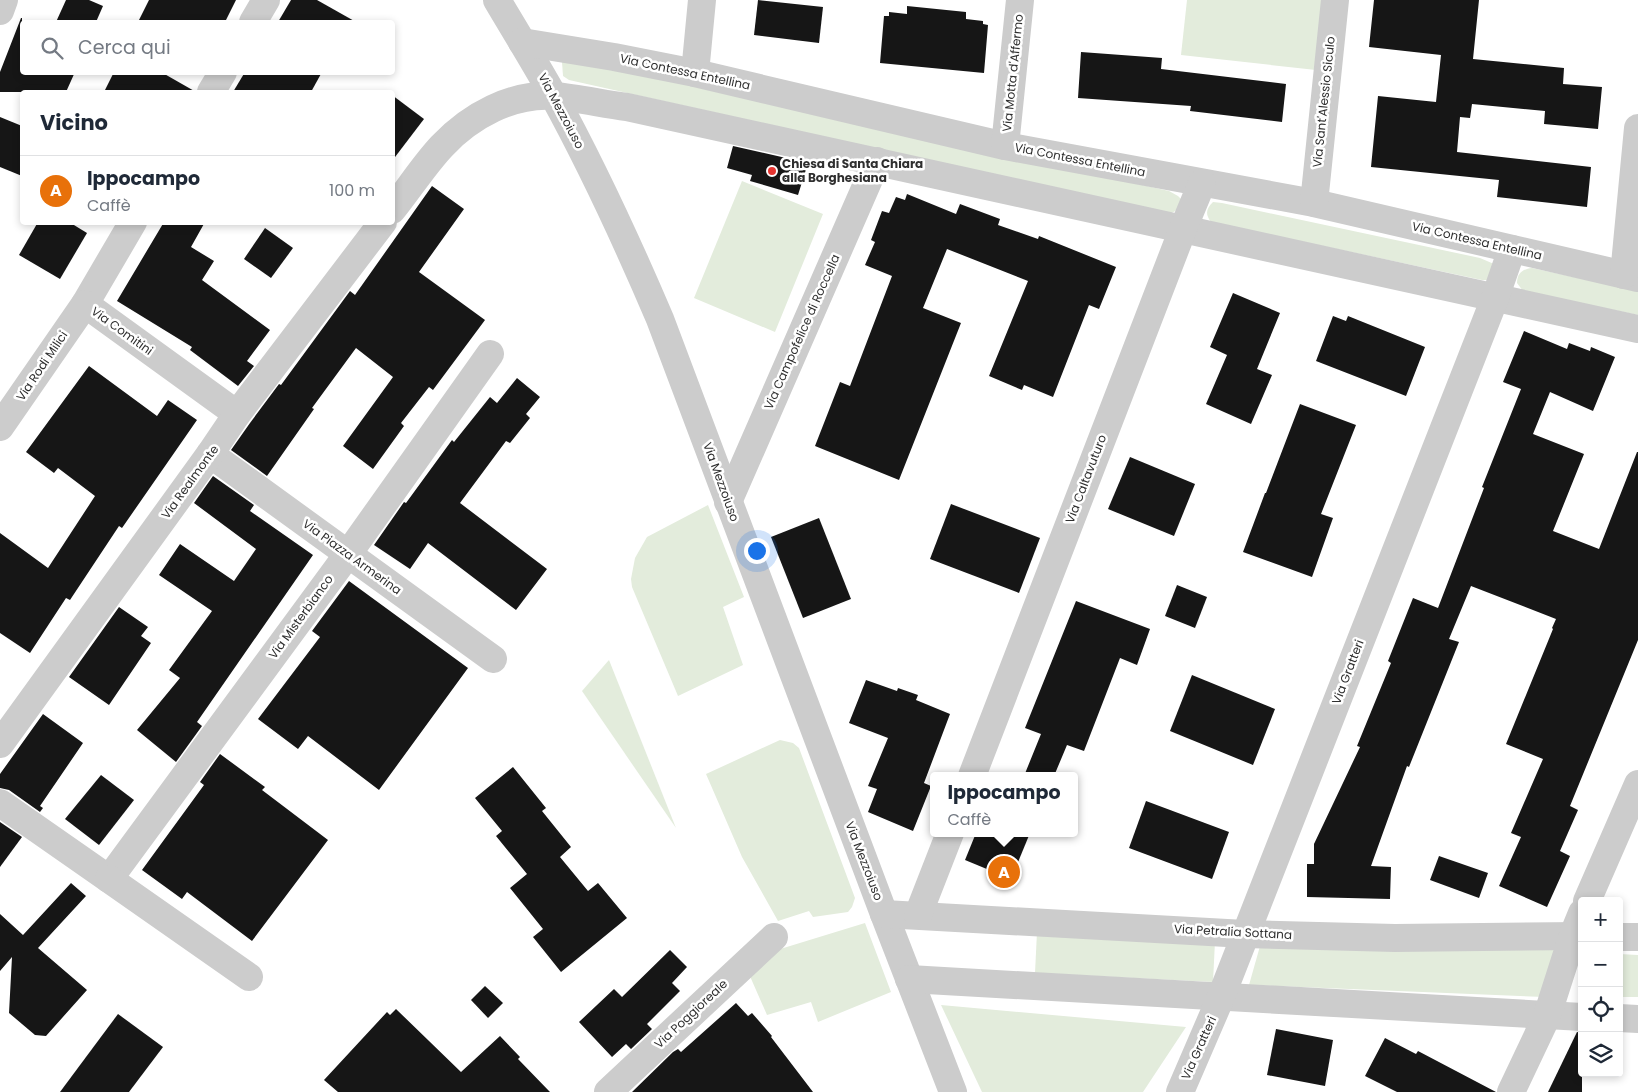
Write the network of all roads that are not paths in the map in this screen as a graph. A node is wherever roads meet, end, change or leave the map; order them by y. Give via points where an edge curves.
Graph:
1 (4, 0) edge
2 (266, 0) edge
3 (497, 0) edge
4 (702, 0) edge
5 (1020, 0) edge
6 (1335, 0) edge
7 (0, 11) edge
8 (254, 20) edge
9 (522, 42) junction
10 (695, 73) junction
11 (221, 75) edge
12 (212, 90) edge
13 (554, 96) junction
14 (1638, 128) edge
15 (1005, 146) junction
16 (876, 161) junction
17 (1202, 183) junction
18 (1314, 204) junction
19 (395, 206) edge
20 (131, 225) edge
21 (381, 225) edge
22 (1183, 229) junction
23 (1512, 249) junction
24 (1631, 277) edge
25 (1495, 298) junction
26 (85, 304) junction
27 (1638, 328) edge
28 (490, 354) dead end
29 (237, 414) junction
30 (0, 428) edge
31 (210, 454) junction
32 (728, 502) junction
33 (348, 554) junction
34 (493, 659) dead end
35 (0, 744) edge
36 (974, 772) edge
37 (1638, 784) edge
38 (0, 803) edge
39 (948, 837) edge
40 (109, 879) junction
41 (1589, 897) edge
42 (884, 914) junction
43 (918, 915) junction
44 (1578, 928) edge
45 (1578, 931) edge
46 (1245, 934) junction
47 (774, 937) dead end
48 (1623, 937) edge
49 (1638, 938) edge
50 (249, 977) dead end
51 (909, 979) junction
52 (1221, 996) junction
53 (1547, 1016) junction
54 (1578, 1017) edge
55 (1623, 1018) edge
56 (1638, 1019) edge
57 (950, 1090) edge
58 (608, 1092) edge
59 (1180, 1092) edge
60 (1511, 1092) edge

1 - 7 street
2 - 8 street
3 - 9 street, Via Mezzoiuso
4 - 10 street
5 - 15 street, Via Motta d'Affermo
6 - 18 street, Via Sant'Alessio Siculo
9 - 10 street, Via Contessa Entellina
9 - 13 street, Via Mezzoiuso
10 - 15 street, Via Contessa Entellina
11 - 12 street
13 - 16 street via 627,107
13 - 19 street via 509,102 460,130 441,147
13 - 32 street, Via Mezzoiuso via 651,298
14 - 24 street
15 - 17 street, Via Contessa Entellina
16 - 22 street
16 - 32 street, Via Campofelice di Roccella
17 - 18 street, Via Contessa Entellina
17 - 22 street, Via Caltavuturo
18 - 23 street, Via Contessa Entellina
20 - 26 street, Via Comitini
21 - 29 street, Via Realmonte
22 - 25 street
22 - 36 street, Via Caltavuturo
23 - 24 street, Via Contessa Entellina
23 - 25 street, Via Gratteri
25 - 27 street
25 - 46 street, Via Gratteri
26 - 29 street, Via Comitini
26 - 30 street, Via Rodi Milici
28 - 33 street, Via Misterbianco
29 - 31 street, Via Realmonte
31 - 33 street, Via Piazza Armerina
31 - 35 street, Via Realmonte
32 - 42 street, Via Mezzoiuso
33 - 34 street, Via Piazza Armerina
33 - 40 street, Via Misterbianco
37 - 41 street
38 - 40 street
39 - 43 street
40 - 50 street
42 - 43 street, Via Petralia Sottana
42 - 51 street, Via Mezzoiuso
43 - 46 street, Via Petralia Sottana
44 - 46 street, Via Petralia Sottana via 1395,938
45 - 53 street
46 - 52 street, Via Gratteri
47 - 58 street, Via Poggioreale
48 - 49 street
51 - 52 street
51 - 57 street, Via Mezzoiuso
52 - 53 street
52 - 59 street, Via Gratteri
53 - 54 street
53 - 60 street
55 - 56 street

